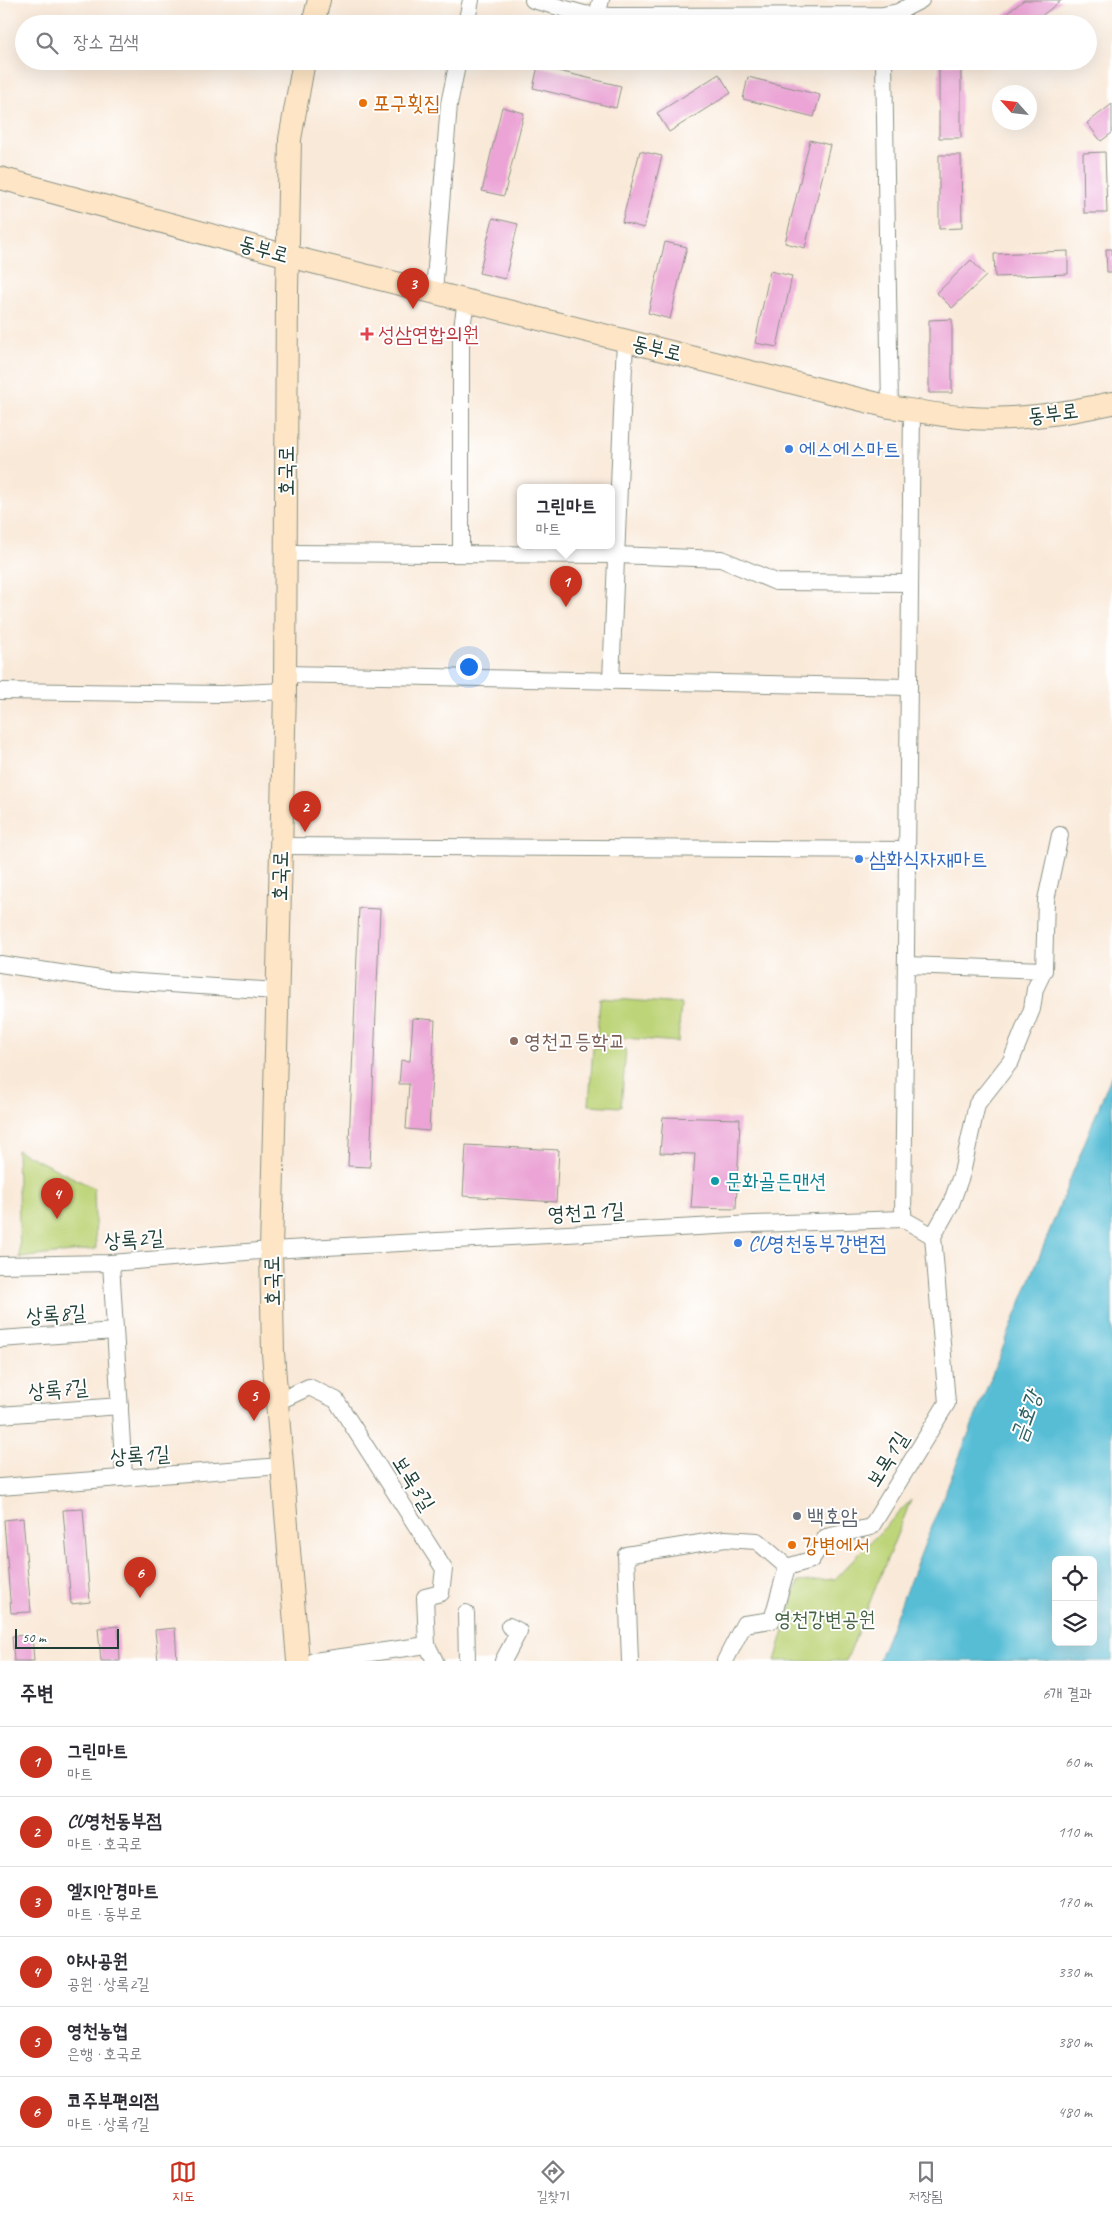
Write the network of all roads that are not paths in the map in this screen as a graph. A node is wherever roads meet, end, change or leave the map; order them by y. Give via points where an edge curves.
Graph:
1 (319, 0) edge
2 (471, 0) edge
3 (533, 0) edge
4 (921, 0) edge
5 (599, 7) edge
6 (315, 15) edge
7 (468, 15) edge
8 (774, 15) edge
9 (892, 15) edge
10 (302, 70) edge
11 (456, 70) edge
12 (884, 70) edge
13 (0, 178) edge
14 (288, 256) junction
15 (434, 292) junction
16 (466, 300) junction
17 (625, 340) junction
18 (1112, 403) edge
19 (890, 407) junction
20 (912, 410) junction
21 (285, 553) junction
22 (462, 554) junction
23 (616, 555) junction
24 (910, 582) junction
25 (611, 681) junction
26 (285, 682) junction
27 (909, 688) junction
28 (0, 690) edge
29 (1060, 835) dead end
30 (281, 846) junction
31 (907, 850) junction
32 (0, 964) edge
33 (906, 965) junction
34 (1044, 970) junction
35 (278, 990) junction
36 (903, 1219) junction
37 (933, 1236) junction
38 (271, 1250) junction
39 (111, 1263) junction
40 (0, 1265) edge
41 (115, 1331) junction
42 (0, 1339) edge
43 (277, 1402) junction
44 (120, 1406) junction
45 (0, 1415) edge
46 (282, 1466) junction
47 (124, 1477) junction
48 (0, 1487) edge
49 (787, 1567) junction
50 (466, 1613) dead end
51 (509, 1626) dead end
52 (427, 1645) junction
53 (298, 1661) edge
54 (314, 1661) edge
55 (435, 1661) edge
56 (467, 1661) edge
57 (503, 1661) edge
58 (630, 1661) edge
59 (725, 1661) edge

1 - 6 main road
2 - 7 street
3 - 5 street via 584,14
4 - 9 street
5 - 8 street
10 - 14 main road, 호국로 via 290,139
11 - 15 street via 449,104
12 - 19 street
13 - 14 main road, 동부로
14 - 15 main road, 동부로
14 - 21 main road, 호국로
15 - 16 main road, 동부로
16 - 17 main road, 동부로
16 - 22 street via 461,335
17 - 19 main road, 동부로
17 - 23 street
18 - 20 main road, 동부로 via 1073,412 1027,417 971,418
19 - 20 main road, 동부로
20 - 24 street
21 - 22 street
21 - 26 main road, 호국로
22 - 23 street
23 - 24 street via 721,559 776,582
23 - 25 street
24 - 27 street
25 - 26 street
25 - 27 street
26 - 28 street via 221,694
26 - 30 main road, 호국로
27 - 31 street
29 - 34 street via 1046,900
30 - 31 street
30 - 35 main road, 호국로
31 - 33 street
32 - 35 street via 107,980
33 - 34 street
33 - 36 street
34 - 37 street via 1011,1060 977,1104 962,1173 951,1204
35 - 38 main road, 호국로
36 - 37 street
36 - 38 street, 영천고1길
37 - 49 street, 보목1길 via 947,1403 870,1526 826,1537 811,1560
38 - 39 street, 상록2길
38 - 43 main road, 호국로
39 - 40 street, 상록2길
39 - 41 street
41 - 42 street, 상록8길
41 - 44 street
43 - 46 main road, 호국로
43 - 52 street, 보목3길 via 309,1387 336,1400 444,1569 441,1593 426,1597
44 - 45 street, 상록7길
44 - 47 street
46 - 47 street, 상록1길
46 - 53 main road, 호국로
47 - 48 street, 상록1길
49 - 58 street via 757,1541 725,1539 626,1555
49 - 59 street via 772,1620 744,1624
50 - 56 street
51 - 57 street via 519,1631
52 - 54 street
52 - 55 street

